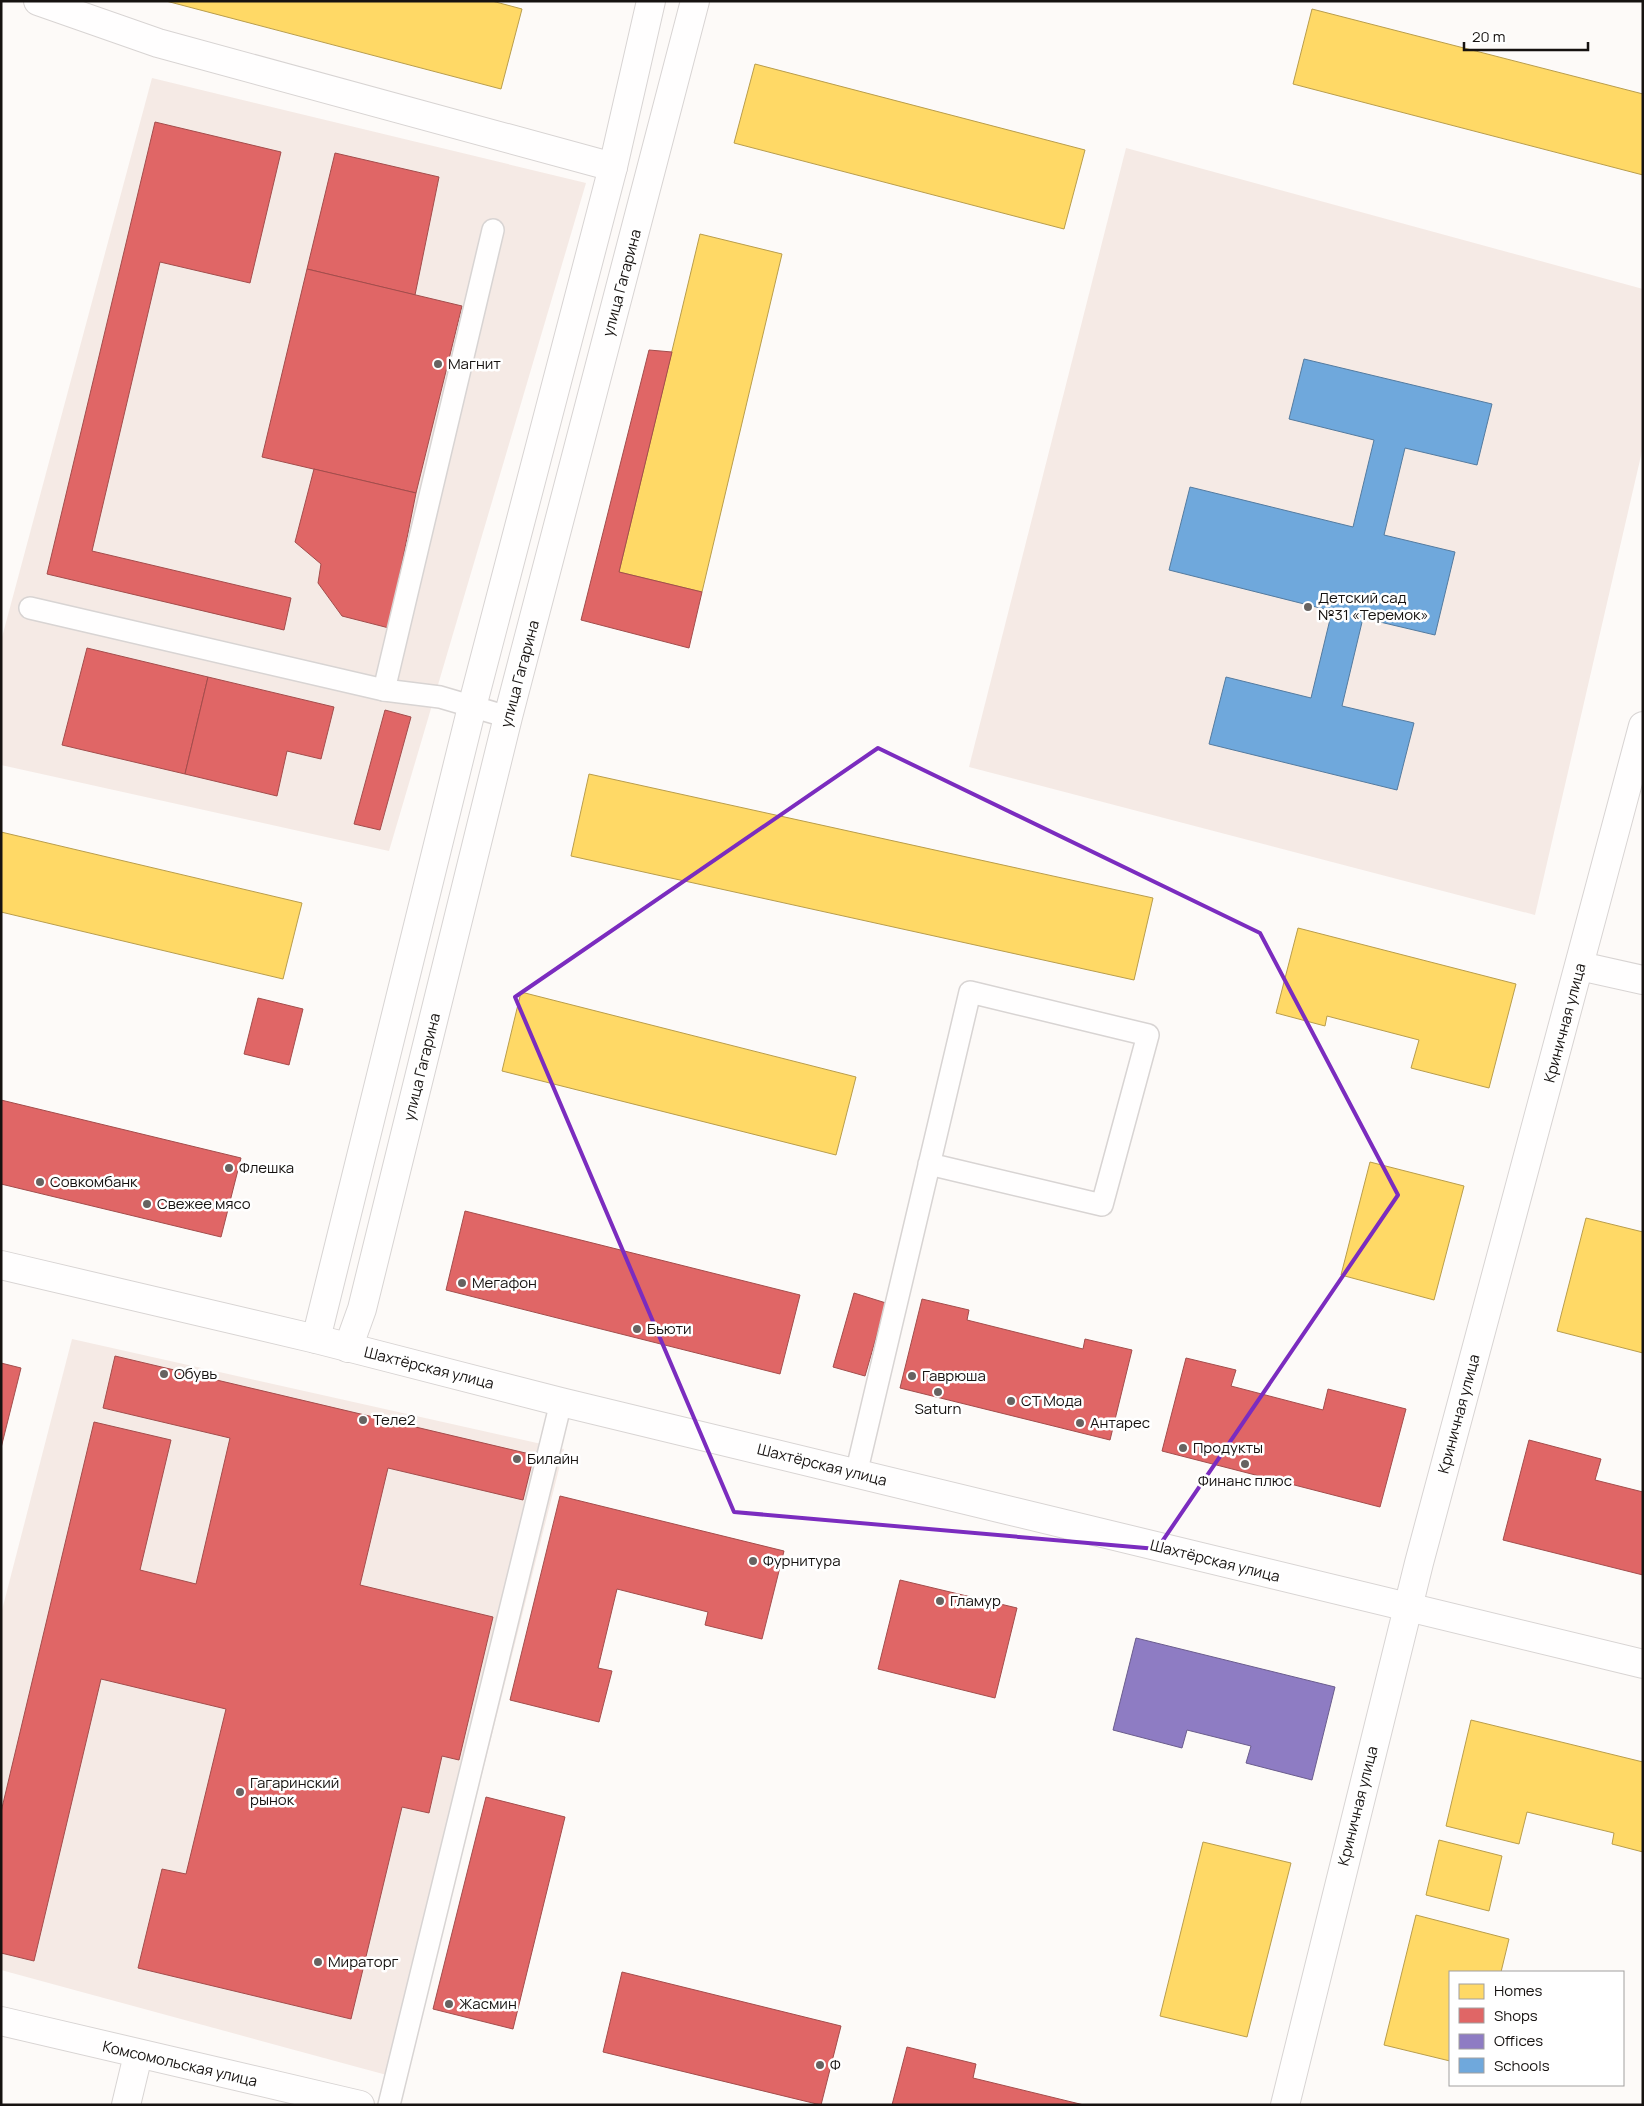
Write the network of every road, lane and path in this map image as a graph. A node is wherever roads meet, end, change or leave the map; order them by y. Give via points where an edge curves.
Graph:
1 (38, 1) edge
2 (651, 1) edge
3 (695, 1) edge
4 (613, 167) junction
5 (493, 230) dead end
6 (30, 608) dead end
7 (384, 690) junction
8 (472, 707) junction
9 (508, 717) junction
10 (1643, 726) edge
11 (1580, 966) junction
12 (1643, 980) edge
13 (929, 1164) junction
14 (1, 1265) edge
15 (316, 1339) junction
16 (348, 1348) junction
17 (561, 1402) junction
18 (856, 1474) junction
19 (1408, 1608) junction
20 (1643, 1664) edge
21 (1, 2021) edge
22 (138, 2054) junction
23 (126, 2105) edge
24 (360, 2105) edge
25 (389, 2105) edge
26 (1285, 2105) edge

1 - 4 street via 158,43
2 - 4 street
3 - 9 street, улица Гагарина
4 - 8 street
5 - 7 lane
6 - 7 lane
7 - 8 lane via 440,697
8 - 9 lane
8 - 15 street
9 - 16 street, улица Гагарина via 362,1309
10 - 11 street, Криничная улица
11 - 12 street
11 - 19 street, Криничная улица
13 - 13 lane via 970,992 1148,1035 1102,1205
13 - 18 lane
14 - 15 street, Шахтёрская улица
15 - 16 street, Шахтёрская улица
16 - 17 street, Шахтёрская улица
17 - 18 street, Шахтёрская улица
17 - 25 lane
18 - 19 street, Шахтёрская улица
19 - 20 street, Шахтёрская улица
19 - 26 street, Криничная улица
21 - 22 street, Комсомольская улица
22 - 23 street
22 - 24 street, Комсомольская улица

